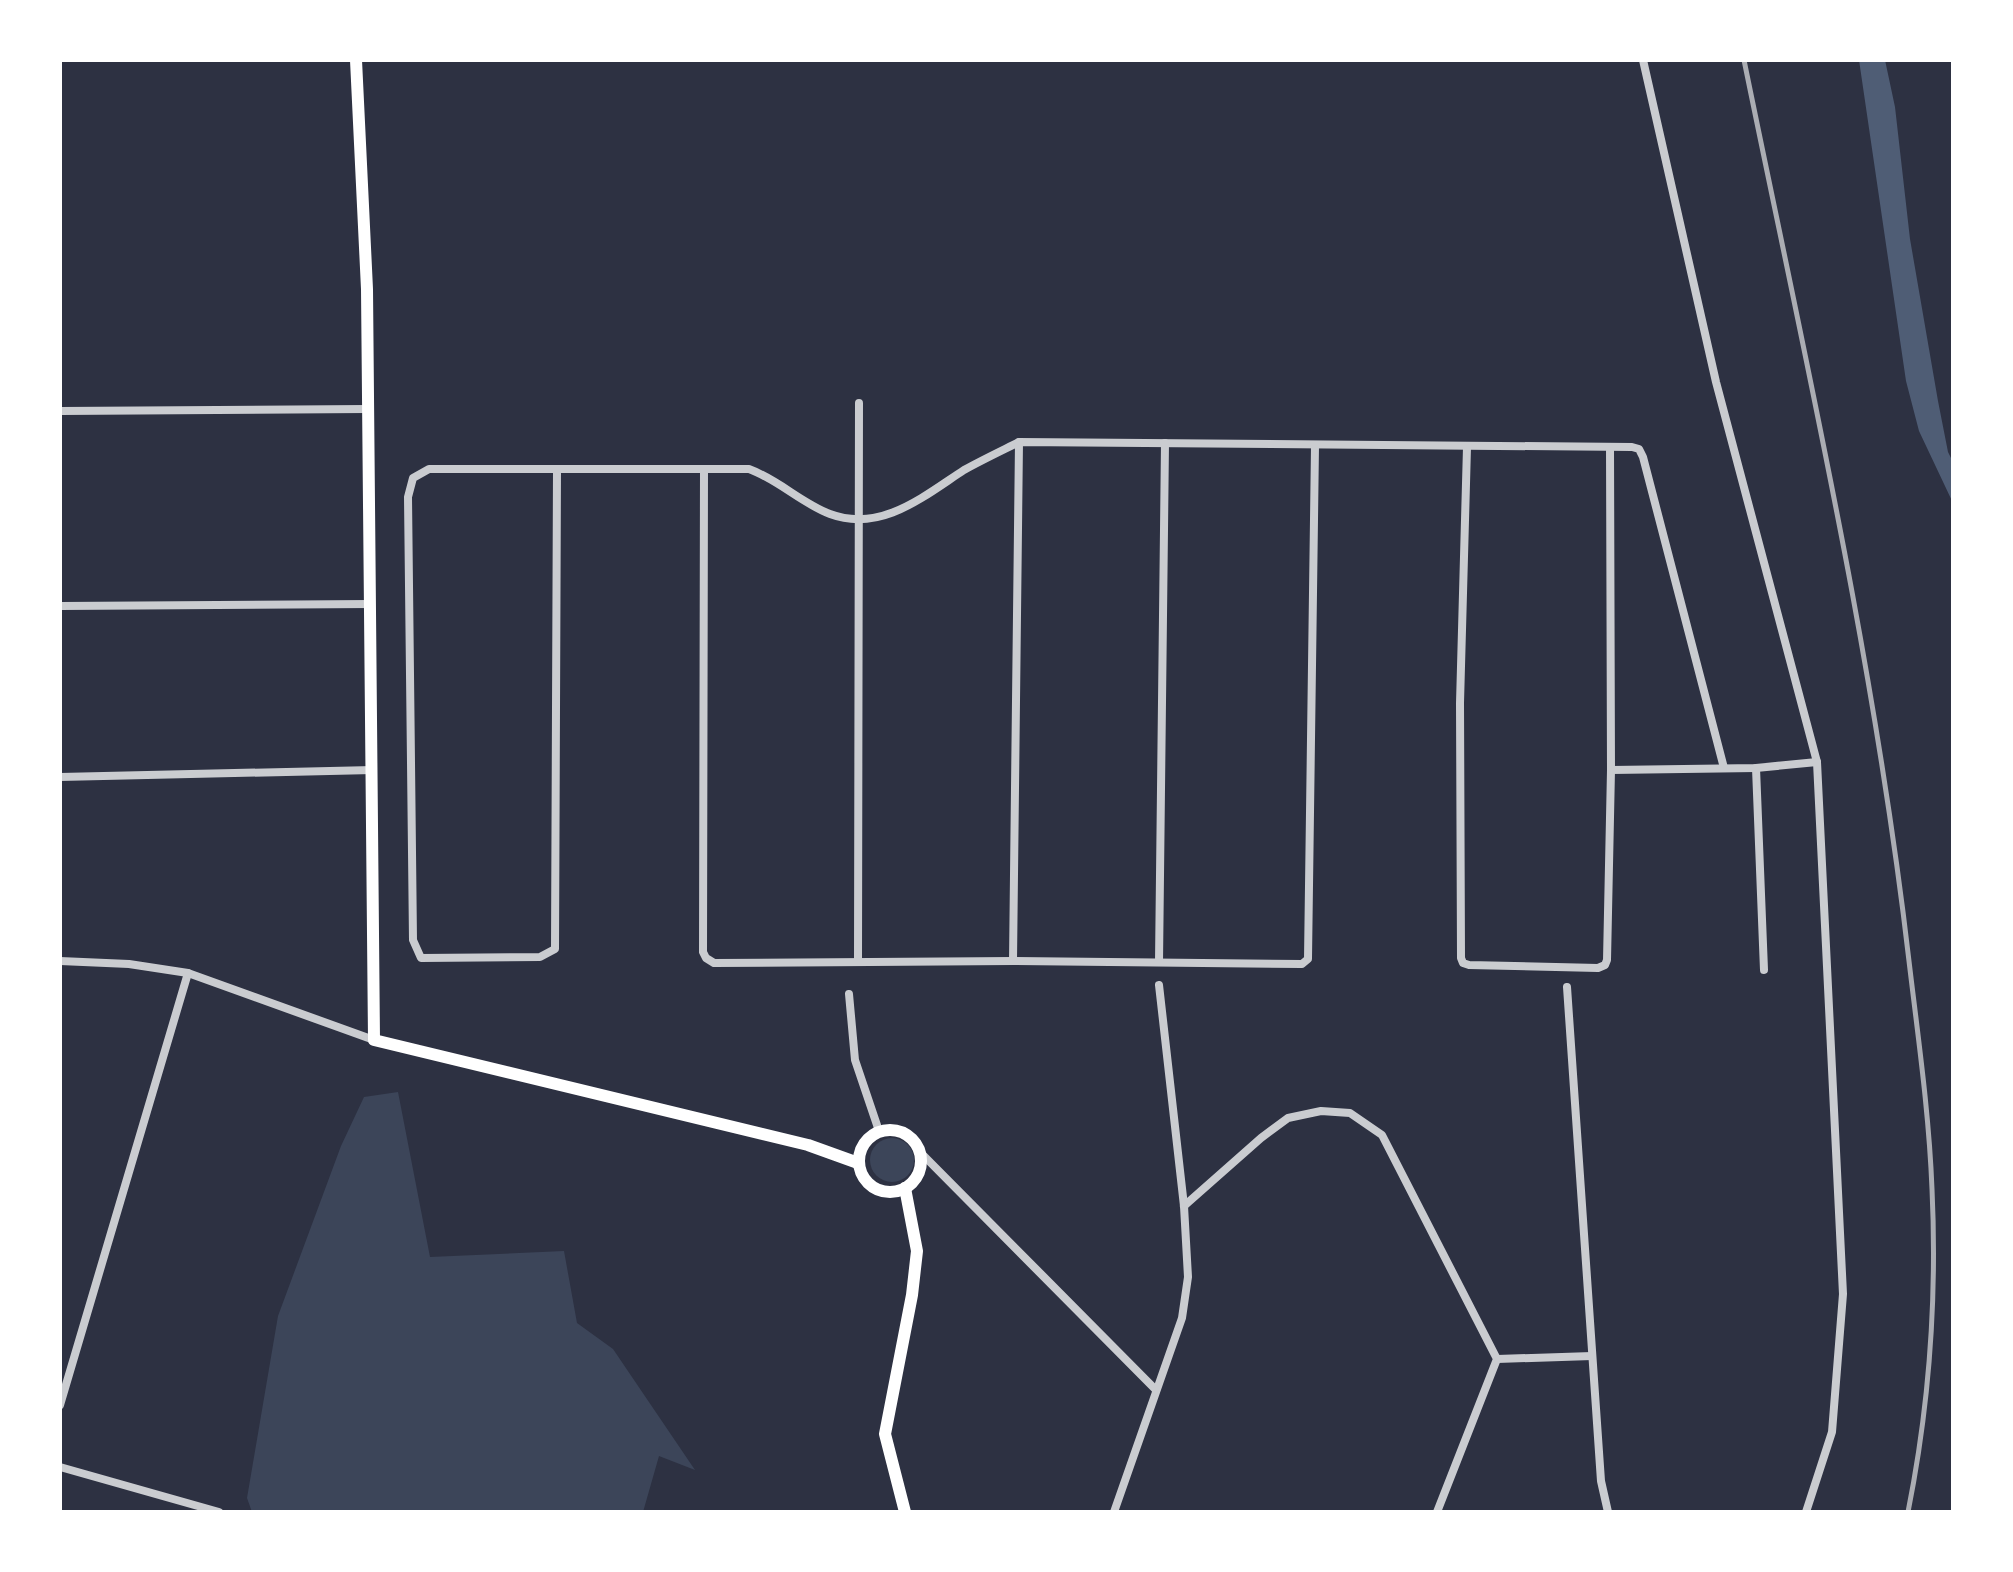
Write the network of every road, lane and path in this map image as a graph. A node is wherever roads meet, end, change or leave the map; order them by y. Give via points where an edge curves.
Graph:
1 (356, 60) edge
2 (1643, 60) edge
3 (859, 403) dead end
4 (367, 409) junction
5 (60, 411) edge
6 (1019, 442) junction
7 (1165, 443) junction
8 (1315, 446) junction
9 (1467, 447) junction
10 (1610, 447) junction
11 (704, 469) junction
12 (557, 470) junction
13 (860, 518) junction
14 (371, 604) junction
15 (60, 606) edge
16 (1817, 762) junction
17 (1724, 768) junction
18 (1756, 768) junction
19 (373, 770) junction
20 (1611, 770) junction
21 (60, 777) edge
22 (60, 961) edge
23 (858, 961) junction
24 (1013, 961) junction
25 (1159, 962) junction
26 (1764, 970) dead end
27 (188, 973) junction
28 (1159, 985) dead end
29 (1567, 987) dead end
30 (849, 994) dead end
31 (374, 1040) junction
32 (879, 1131) junction
33 (920, 1152) junction
34 (858, 1163) junction
35 (905, 1188) junction
36 (1184, 1206) junction
37 (1592, 1356) junction
38 (1497, 1359) junction
39 (1156, 1390) junction
40 (60, 1405) edge
41 (60, 1467) edge
42 (219, 1512) edge
43 (905, 1512) edge
44 (1114, 1512) edge
45 (1437, 1512) edge
46 (1608, 1512) edge
47 (1806, 1512) edge

1 - 4 main road
2 - 16 street via 1716,382
3 - 13 street
4 - 5 street
4 - 14 main road
6 - 7 street
6 - 13 street via 901,511
6 - 24 street
7 - 8 street
7 - 25 street
8 - 9 street
8 - 25 street via 1308,959
9 - 10 street
9 - 20 street via 1460,703 1463,963 1605,965
10 - 17 street via 1639,449
10 - 20 street
11 - 12 street
11 - 13 street via 749,469 833,516
11 - 23 street via 703,952 714,963
12 - 12 street via 555,949 540,957 421,958 413,940 408,497 413,478 429,469
13 - 23 street
14 - 15 street
14 - 19 main road
16 - 18 street
16 - 47 street via 1843,1294 1832,1432
17 - 18 street
17 - 20 street
18 - 26 street
19 - 21 street
19 - 31 main road
22 - 27 street
23 - 24 street
24 - 25 street
27 - 31 street
27 - 40 street
28 - 36 street
29 - 37 street
30 - 32 street via 855,1060
31 - 34 main road via 808,1145
32 - 33 main road via 909,1135
32 - 34 main road via 863,1143
33 - 35 main road via 919,1172
33 - 39 street
34 - 35 main road via 875,1189
35 - 43 main road via 917,1251 885,1434
36 - 38 street via 1288,1118 1321,1111 1350,1113 1382,1135
36 - 39 street via 1188,1277 1182,1318
37 - 38 street
37 - 46 street
38 - 45 street
39 - 44 street
41 - 42 street

